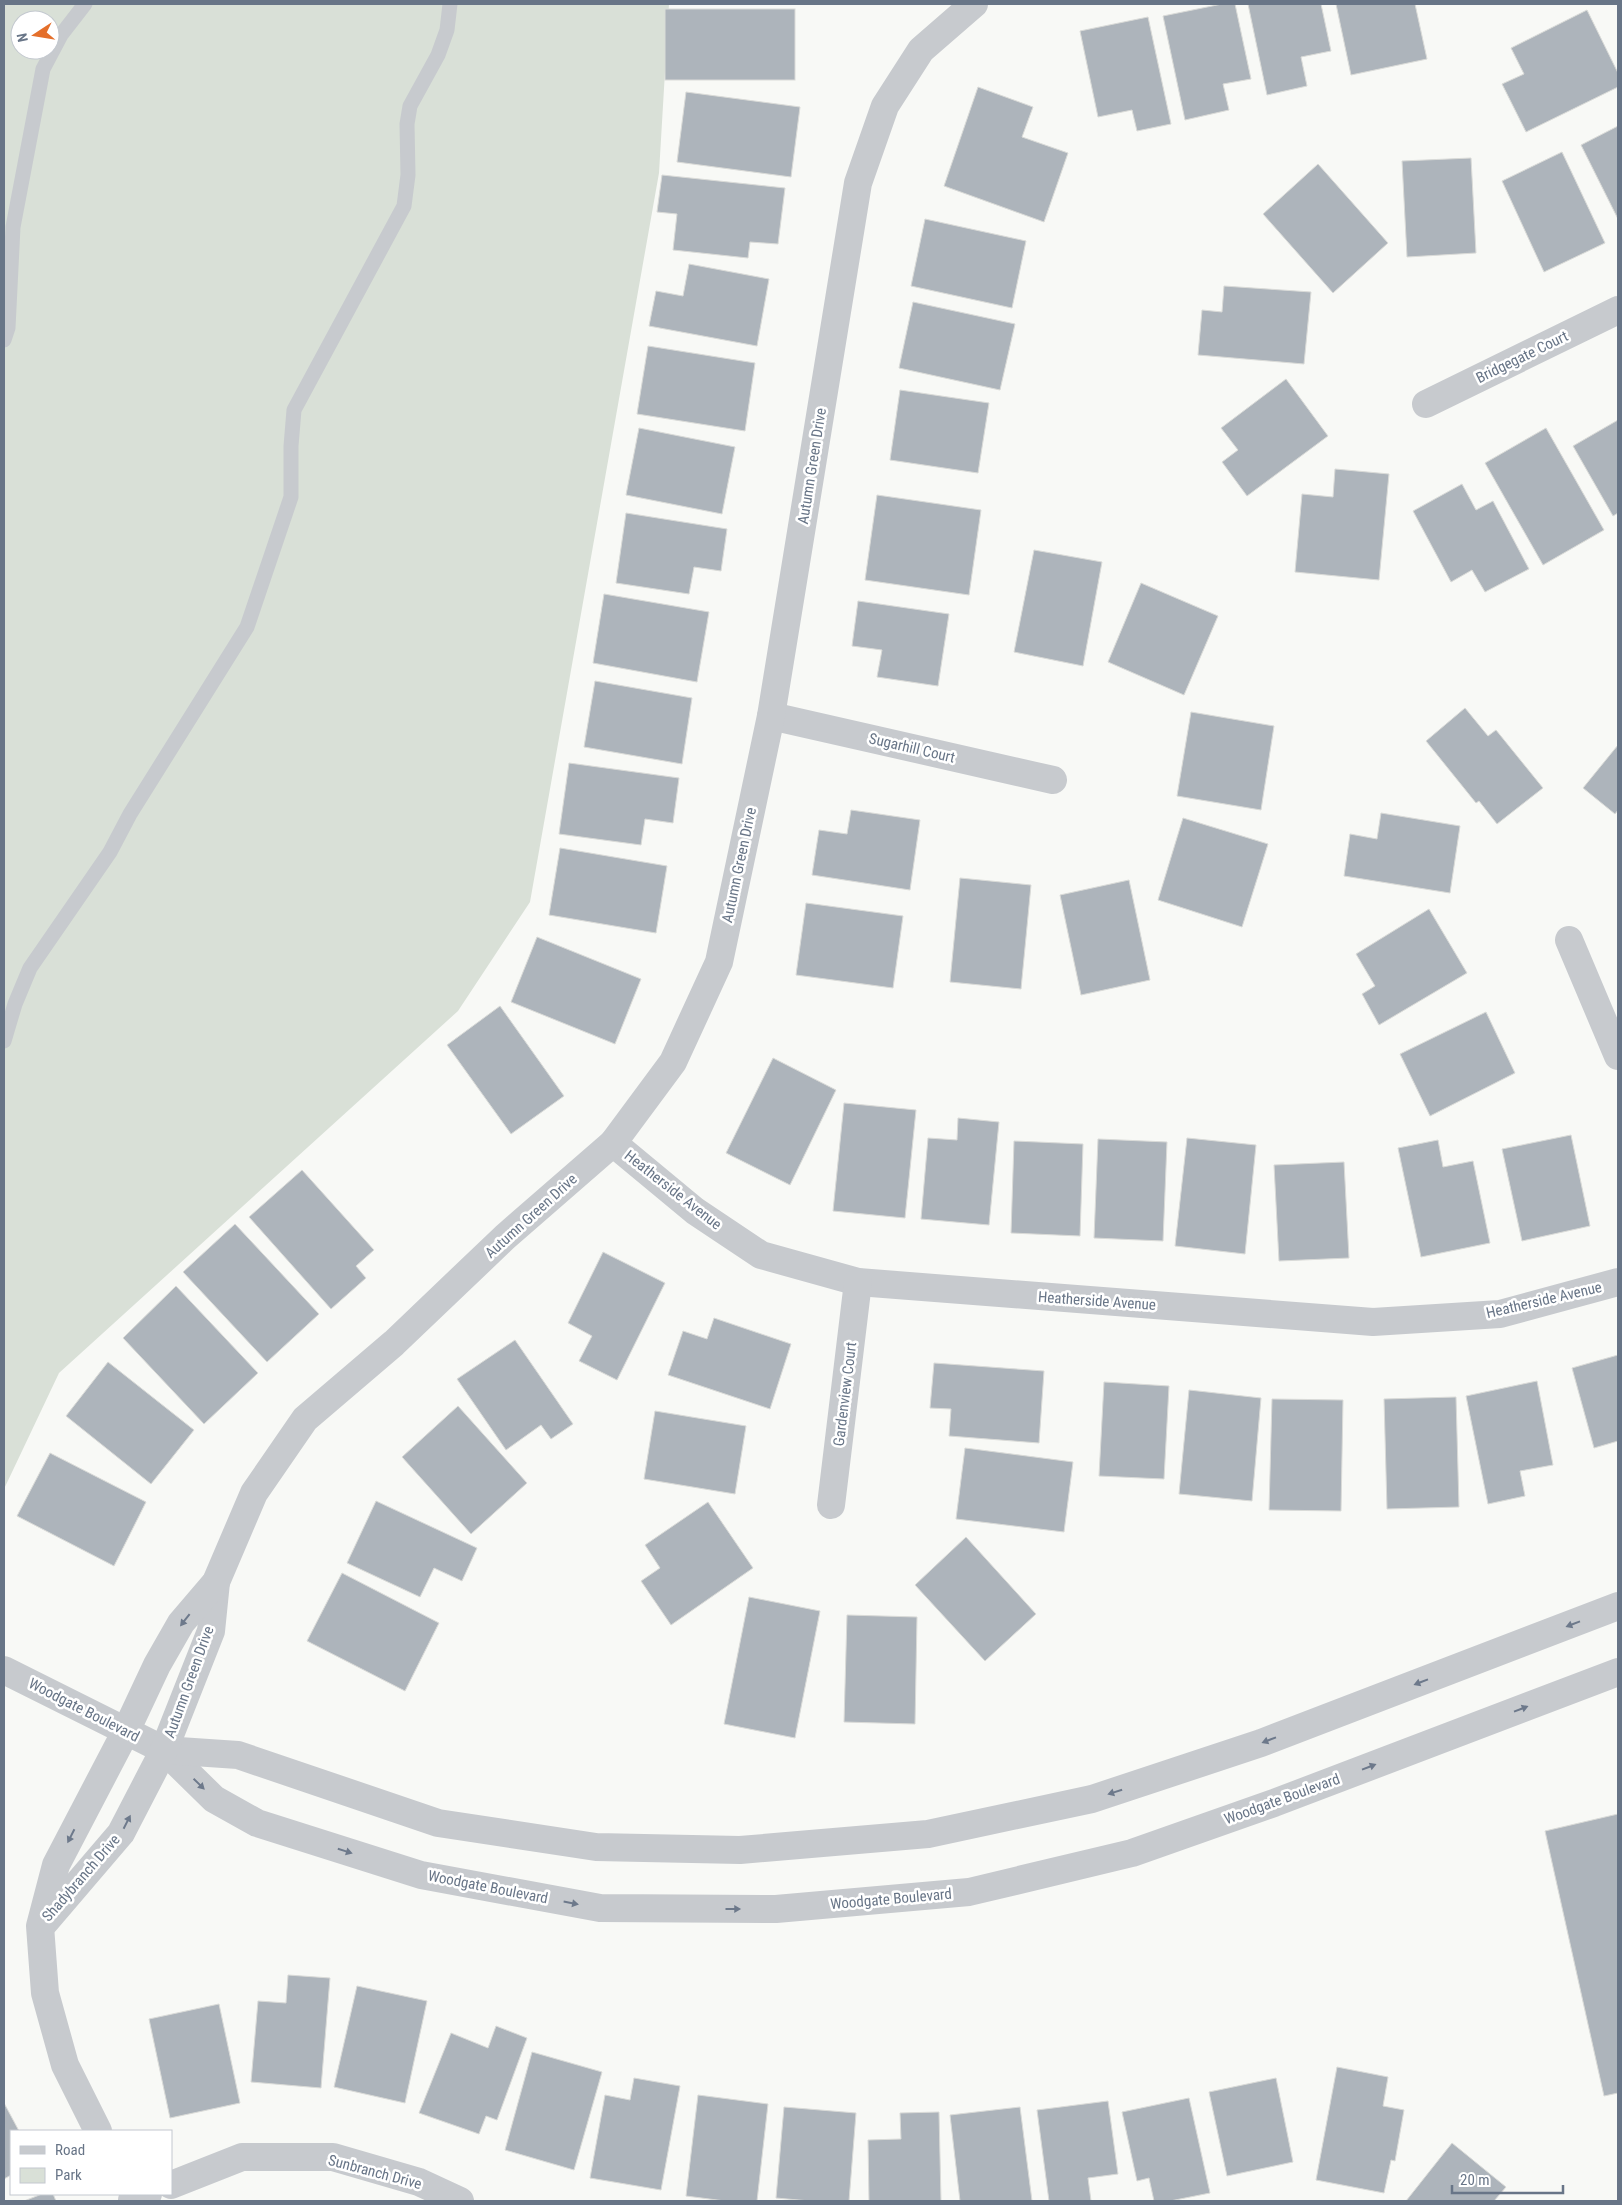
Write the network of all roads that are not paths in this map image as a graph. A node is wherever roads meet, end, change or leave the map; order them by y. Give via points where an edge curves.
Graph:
1 (84, 4) edge
2 (450, 4) edge
3 (974, 4) edge
4 (1618, 310) edge
5 (4, 340) edge
6 (1426, 404) dead end
7 (771, 716) junction
8 (1053, 780) dead end
9 (1568, 940) dead end
10 (7, 1020) edge
11 (4, 1041) edge
12 (1618, 1056) edge
13 (614, 1143) junction
14 (858, 1282) junction
15 (1618, 1282) edge
16 (831, 1505) dead end
17 (216, 1582) junction
18 (1618, 1606) edge
19 (4, 1670) edge
20 (1618, 1672) edge
21 (126, 1731) junction
22 (164, 1750) junction
23 (40, 1926) junction
24 (98, 2130) edge
25 (172, 2185) edge
26 (460, 2201) edge

1 - 5 lane via 61,35 43,69 12,227 8,328
2 - 10 lane via 447,30 438,55 410,106 404,206 294,410 291,497 247,627 130,814 110,852 30,968
3 - 7 street, Autumn Green Drive via 921,50 910,66 885,106 858,183
4 - 6 street, Bridgegate Court
7 - 8 street, Sugarhill Court
7 - 13 street, Autumn Green Drive via 719,962 673,1062
9 - 12 street
10 - 11 lane
13 - 14 street, Heatherside Avenue via 695,1211 761,1255
13 - 17 street, Autumn Green Drive via 505,1237 394,1342 305,1419 254,1493
14 - 15 street, Heatherside Avenue via 1372,1322 1500,1314
14 - 16 street, Gardenview Court
17 -> 21 street, Autumn Green Drive via 181,1623
17 - 22 street, Autumn Green Drive via 212,1631
18 -> 22 street, Woodgate Boulevard via 1252,1747 1092,1799 928,1834 740,1850 596,1847 438,1823 238,1755
19 - 21 street, Woodgate Boulevard
22 -> 20 street, Woodgate Boulevard via 214,1798 257,1823 421,1875 600,1908 776,1909 969,1892 1132,1853 1274,1803
21 - 22 street, Woodgate Boulevard
21 -> 23 street, Shadybranch Drive via 56,1866
23 -> 22 street, Shadybranch Drive via 121,1833
23 - 24 street, Shadybranch Drive via 47,2002 65,2065
25 - 26 street, Sunbranch Drive via 242,2157 333,2157 419,2182

